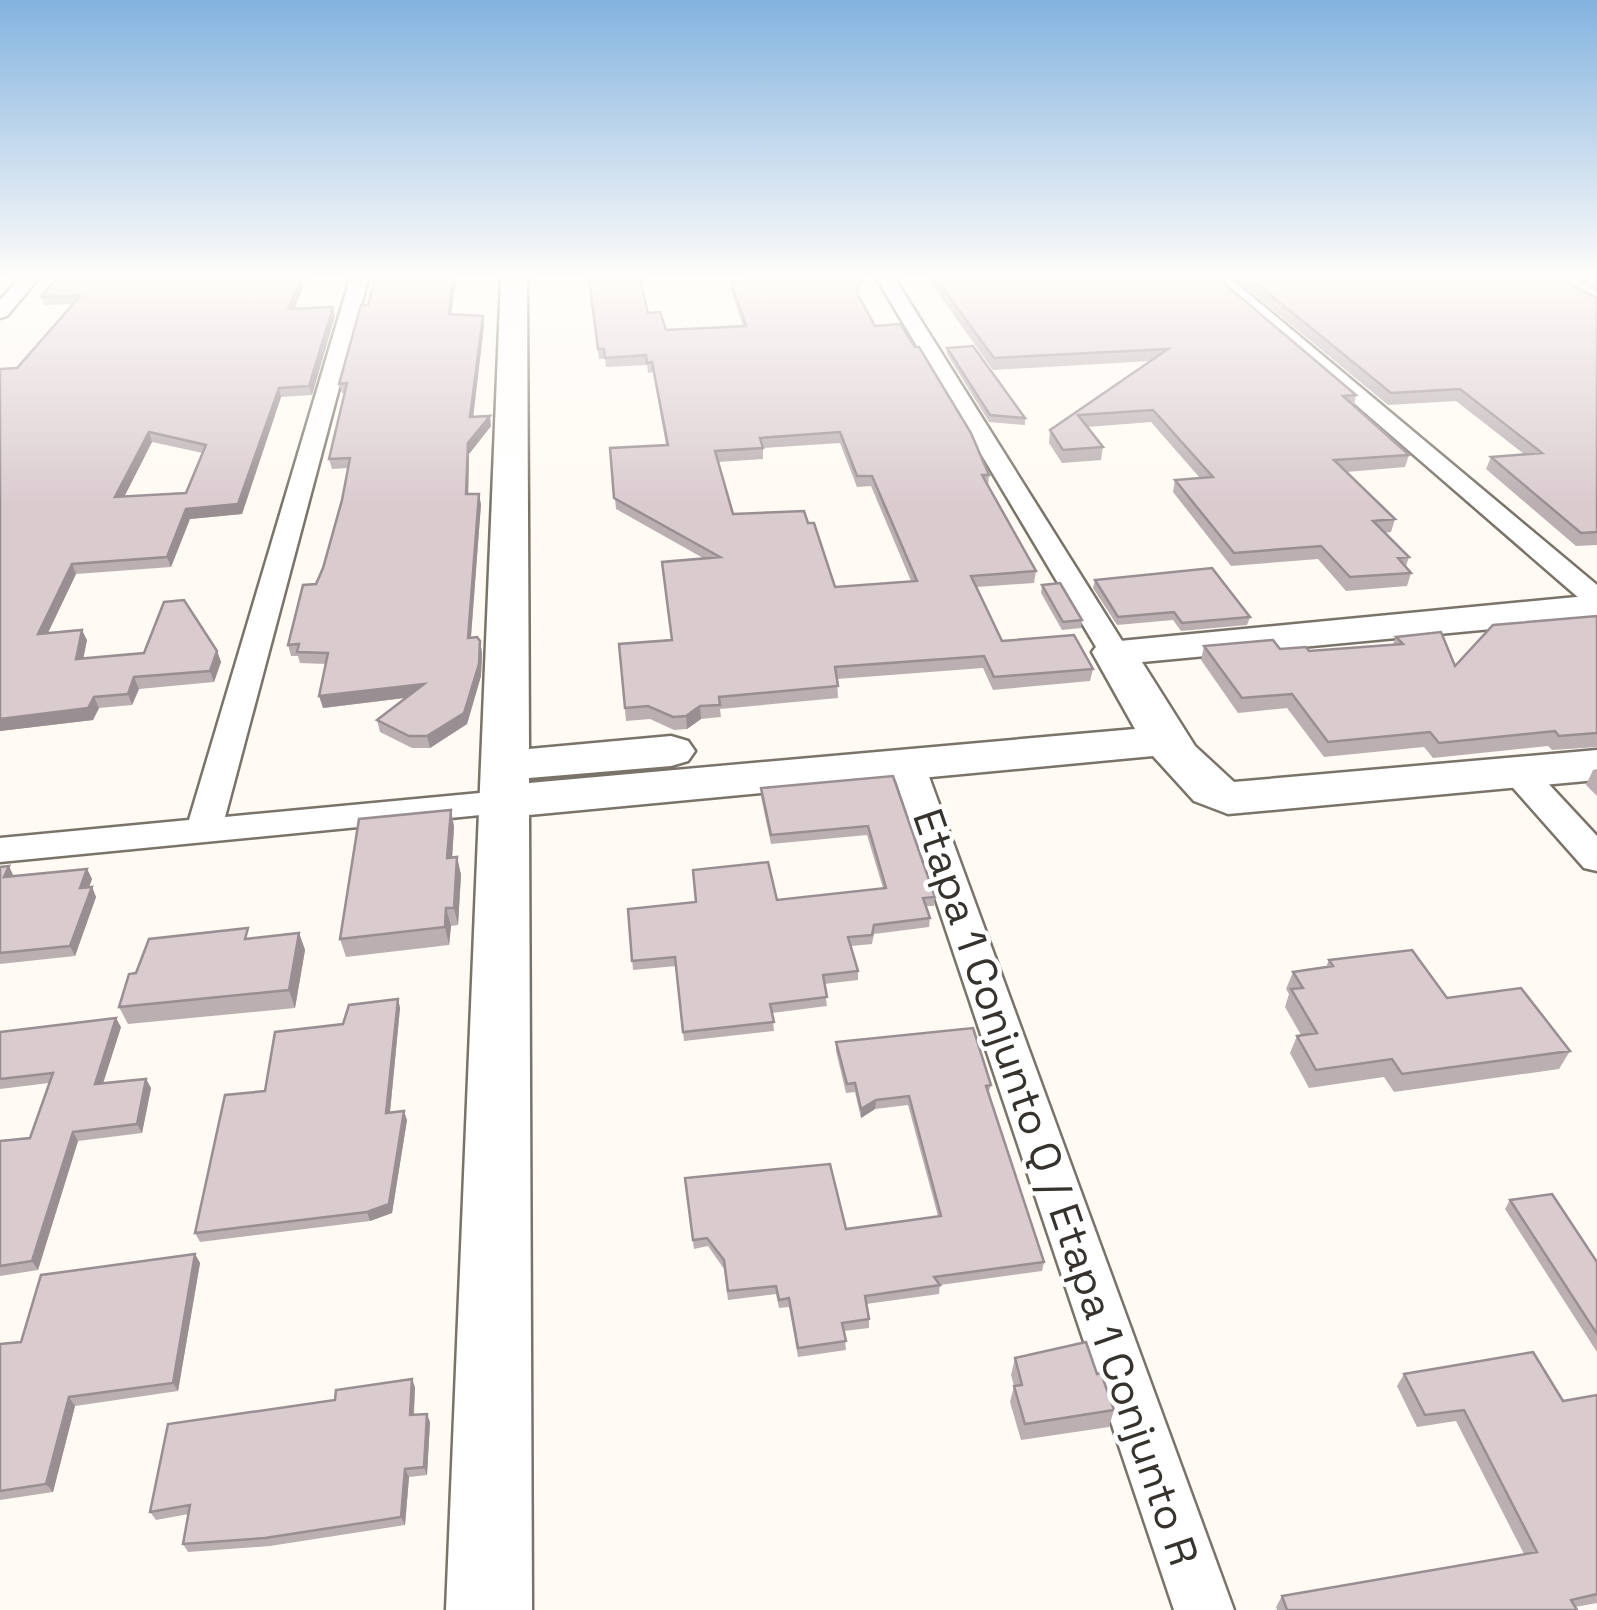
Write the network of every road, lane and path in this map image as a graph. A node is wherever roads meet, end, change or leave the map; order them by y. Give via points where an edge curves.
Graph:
1 (338, 354) edge
2 (512, 354) edge
3 (932, 354) edge
4 (1309, 354) edge
5 (1597, 599) edge
6 (1597, 608) edge
7 (1114, 652) junction
8 (1157, 724) junction
9 (907, 763) junction
10 (1597, 765) edge
11 (1519, 773) junction
12 (502, 784) junction
13 (204, 830) junction
14 (0, 850) edge
15 (1597, 858) edge
16 (489, 1610) edge
17 (1204, 1610) edge

1 - 13 street
2 - 12 street
3 - 7 street
4 - 5 street
6 - 7 street
7 - 8 street
8 - 9 street
8 - 11 street via 1210,790 1240,799
8 - 12 street
9 - 12 street
9 - 17 street, Etapa 1 Conjunto Q / Etapa 1 Conjunto R
10 - 11 street
11 - 15 street
12 - 13 street
12 - 16 street
13 - 14 street

